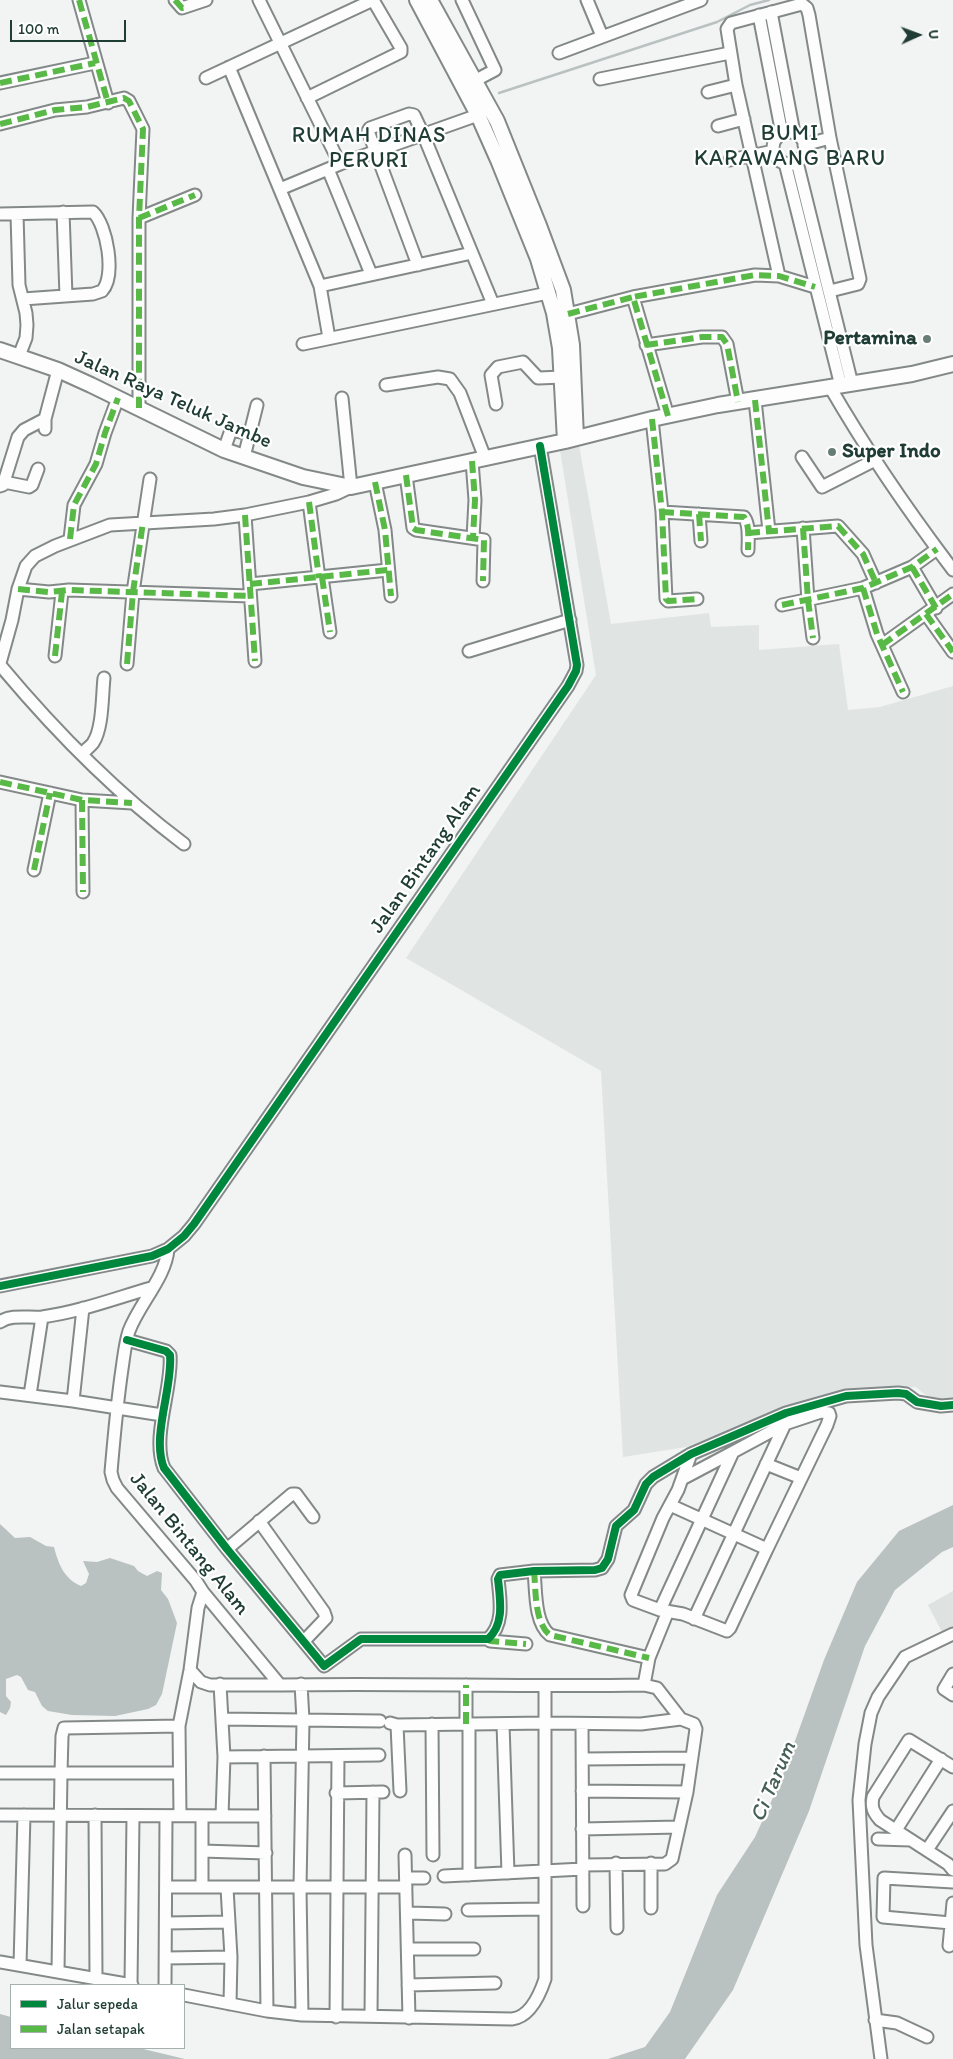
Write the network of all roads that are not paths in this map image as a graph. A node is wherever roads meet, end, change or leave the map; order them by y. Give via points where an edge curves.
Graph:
1 (79, 0) edge
2 (175, 0) edge
3 (206, 0) edge
4 (259, 0) edge
5 (373, 0) edge
6 (410, 0) edge
7 (417, 0) edge
8 (430, 0) edge
9 (462, 0) edge
10 (588, 0) edge
11 (701, 0) edge
12 (771, 12) junction
13 (759, 15) junction
14 (602, 36) junction
15 (279, 42) junction
16 (559, 52) dead end
17 (730, 53) junction
18 (95, 63) junction
19 (229, 67) junction
20 (206, 78) dead end
21 (600, 79) dead end
22 (476, 80) junction
23 (0, 82) edge
24 (736, 85) junction
25 (708, 92) dead end
26 (307, 98) junction
27 (108, 103) junction
28 (475, 116) junction
29 (744, 119) junction
30 (0, 124) edge
31 (718, 126) dead end
32 (794, 133) junction
33 (424, 134) junction
34 (782, 134) junction
35 (830, 138) junction
36 (804, 145) junction
37 (774, 151) junction
38 (375, 152) junction
39 (752, 155) junction
40 (730, 160) dead end
41 (797, 162) junction
42 (340, 164) junction
43 (785, 164) junction
44 (328, 169) junction
45 (280, 189) junction
46 (195, 195) dead end
47 (64, 212) junction
48 (0, 214) edge
49 (17, 214) junction
50 (138, 218) junction
51 (472, 253) junction
52 (418, 265) junction
53 (372, 274) junction
54 (779, 276) junction
55 (320, 286) junction
56 (815, 286) junction
57 (830, 290) junction
58 (551, 291) junction
59 (66, 296) junction
60 (633, 297) junction
61 (23, 298) junction
62 (494, 304) junction
63 (568, 314) junction
64 (329, 338) junction
65 (303, 344) dead end
66 (646, 345) junction
67 (0, 350) edge
68 (19, 356) junction
69 (839, 356) junction
70 (953, 364) edge
71 (58, 370) junction
72 (563, 377) junction
73 (386, 385) dead end
74 (841, 386) junction
75 (118, 398) junction
76 (342, 398) dead end
77 (755, 400) junction
78 (738, 402) junction
79 (496, 404) dead end
80 (257, 405) dead end
81 (139, 408) junction
82 (668, 416) junction
83 (652, 418) junction
84 (250, 434) junction
85 (571, 439) junction
86 (540, 446) junction
87 (224, 450) junction
88 (0, 451) edge
89 (11, 456) junction
90 (244, 457) junction
91 (802, 457) dead end
92 (479, 460) junction
93 (875, 460) junction
94 (38, 469) dead end
95 (406, 475) junction
96 (150, 480) dead end
97 (375, 482) junction
98 (2, 484) edge
99 (351, 487) junction
100 (308, 502) junction
101 (662, 512) junction
102 (700, 514) junction
103 (245, 515) junction
104 (143, 522) junction
105 (803, 528) junction
106 (769, 530) junction
107 (748, 533) junction
108 (473, 538) junction
109 (70, 539) junction
110 (701, 540) dead end
111 (937, 549) junction
112 (748, 550) dead end
113 (912, 567) junction
114 (388, 570) junction
115 (953, 570) edge
116 (321, 578) junction
117 (483, 581) dead end
118 (876, 583) junction
119 (250, 584) junction
120 (863, 588) junction
121 (18, 589) junction
122 (62, 592) junction
123 (133, 592) junction
124 (953, 594) edge
125 (250, 596) junction
126 (391, 596) dead end
127 (697, 599) dead end
128 (808, 600) junction
129 (782, 605) dead end
130 (936, 608) junction
131 (926, 614) junction
132 (570, 620) junction
133 (330, 632) dead end
134 (813, 638) dead end
135 (882, 645) junction
136 (469, 651) dead end
137 (953, 652) edge
138 (56, 656) dead end
139 (255, 661) dead end
140 (0, 664) edge
141 (127, 664) dead end
142 (104, 678) dead end
143 (903, 692) dead end
144 (82, 754) junction
145 (0, 782) edge
146 (50, 793) junction
147 (82, 800) junction
148 (132, 803) junction
149 (184, 844) dead end
150 (34, 870) dead end
151 (83, 892) dead end
152 (168, 1249) junction
153 (0, 1286) edge
154 (151, 1288) junction
155 (83, 1308) junction
156 (42, 1317) junction
157 (0, 1322) edge
158 (126, 1340) junction
159 (0, 1392) edge
160 (30, 1395) junction
161 (73, 1400) junction
162 (953, 1405) edge
163 (116, 1406) junction
164 (162, 1415) junction
165 (785, 1424) junction
166 (733, 1452) junction
167 (691, 1454) junction
168 (766, 1464) junction
169 (801, 1478) junction
170 (682, 1479) junction
171 (670, 1505) junction
172 (312, 1517) dead end
173 (702, 1520) junction
174 (259, 1522) junction
175 (735, 1534) junction
176 (227, 1549) junction
177 (767, 1549) junction
178 (534, 1571) junction
179 (203, 1592) junction
180 (664, 1611) junction
181 (694, 1618) junction
182 (953, 1634) edge
183 (488, 1639) junction
184 (304, 1640) junction
185 (526, 1644) dead end
186 (649, 1658) junction
187 (190, 1670) junction
188 (953, 1674) edge
189 (220, 1684) junction
190 (280, 1684) junction
191 (301, 1684) junction
192 (466, 1685) junction
193 (644, 1685) junction
194 (545, 1687) junction
195 (953, 1695) edge
196 (223, 1719) junction
197 (681, 1719) junction
198 (302, 1720) junction
199 (389, 1723) junction
200 (546, 1723) junction
201 (432, 1724) junction
202 (467, 1724) junction
203 (503, 1724) junction
204 (582, 1724) junction
205 (179, 1726) junction
206 (302, 1755) junction
207 (264, 1756) junction
208 (338, 1756) junction
209 (379, 1756) dead end
210 (224, 1757) junction
211 (691, 1758) junction
212 (583, 1759) junction
213 (941, 1759) junction
214 (953, 1766) edge
215 (0, 1773) edge
216 (61, 1773) junction
217 (180, 1773) junction
218 (400, 1791) dead end
219 (582, 1791) junction
220 (687, 1792) junction
221 (336, 1793) junction
222 (953, 1811) edge
223 (0, 1815) edge
224 (24, 1815) junction
225 (60, 1815) junction
226 (96, 1816) junction
227 (133, 1816) junction
228 (166, 1816) junction
229 (180, 1816) junction
230 (202, 1816) junction
231 (222, 1816) junction
232 (265, 1816) junction
233 (680, 1827) junction
234 (582, 1829) junction
235 (896, 1830) junction
236 (878, 1839) dead end
237 (912, 1840) junction
238 (927, 1850) junction
239 (202, 1851) junction
240 (266, 1853) junction
241 (405, 1855) dead end
242 (433, 1856) dead end
243 (616, 1863) junction
244 (651, 1864) junction
245 (583, 1867) junction
246 (953, 1870) edge
247 (546, 1872) junction
248 (508, 1873) junction
249 (469, 1875) junction
250 (444, 1876) dead end
251 (424, 1878) dead end
252 (953, 1882) edge
253 (406, 1883) junction
254 (167, 1887) junction
255 (202, 1887) junction
256 (227, 1888) junction
257 (266, 1888) junction
258 (300, 1888) junction
259 (337, 1888) junction
260 (372, 1888) junction
261 (953, 1903) edge
262 (583, 1906) dead end
263 (650, 1908) dead end
264 (545, 1909) junction
265 (468, 1910) dead end
266 (408, 1913) junction
267 (445, 1914) dead end
268 (229, 1922) junction
269 (166, 1923) junction
270 (951, 1923) junction
271 (617, 1928) dead end
272 (949, 1946) dead end
273 (474, 1948) dead end
274 (409, 1949) junction
275 (230, 1957) junction
276 (166, 1958) junction
277 (0, 1962) edge
278 (20, 1964) junction
279 (58, 1971) junction
280 (96, 1977) junction
281 (494, 1983) dead end
282 (128, 1984) edge
283 (132, 1984) edge
284 (165, 1984) edge
285 (408, 1985) junction
286 (185, 1995) edge
287 (230, 2004) junction
288 (267, 2011) junction
289 (302, 2015) junction
290 (371, 2016) junction
291 (336, 2017) junction
292 (409, 2018) junction
293 (875, 2020) junction
294 (927, 2037) dead end
295 (881, 2059) edge

1 - 18 street
2 - 3 street via 182,8
4 - 15 street
5 - 15 street
5 - 26 street via 401,52
6 - 28 street
7 - 28 main road
8 - 22 main road
9 - 22 street via 495,70
10 - 14 street
11 - 14 street
12 - 13 street
12 - 32 street
12 - 35 street via 798,4 807,8
13 - 17 street via 729,24 726,31
13 - 34 street
14 - 16 street
15 - 19 street
15 - 26 street
17 - 21 street
17 - 24 street
18 - 23 street
18 - 27 street
19 - 20 street
19 - 45 street
22 - 58 main road via 520,177
24 - 25 street
24 - 29 street
26 - 42 street
27 - 30 street via 54,110
27 - 50 street via 128,99 144,129
28 - 33 street
28 - 58 main road via 522,215
29 - 31 street
29 - 39 street
32 - 34 street
32 - 36 street
33 - 38 street
33 - 38 street via 411,114 370,128 368,131
33 - 51 street
34 - 37 street via 776,139
35 - 36 street
35 - 57 street via 860,279 858,284
36 - 41 street via 804,153
37 - 39 street
37 - 43 street via 776,158
38 - 42 street
38 - 52 street
39 - 40 street
39 - 54 street
41 - 43 street
41 - 57 street
42 - 44 street
43 - 56 street
44 - 45 street
44 - 53 street
45 - 55 street
46 - 50 street
47 - 49 street
47 - 59 street
47 - 59 street via 95,213 107,241 109,259 108,280 102,291
48 - 49 street
49 - 61 street via 19,285
50 - 81 street
51 - 52 street
51 - 62 street
52 - 53 street
53 - 55 street
54 - 56 street
54 - 60 street via 755,275
55 - 64 street
56 - 69 street
57 - 69 street
58 - 62 street
58 - 63 main road
58 - 72 main road
59 - 61 street
60 - 63 street
60 - 66 street
61 - 68 street via 27,325
62 - 64 street
63 - 85 main road via 574,373
64 - 65 street
66 - 78 street via 722,337
66 - 82 street
67 - 68 main road, Jalan Raya Teluk Jambe
68 - 71 main road, Jalan Raya Teluk Jambe
69 - 74 street
70 - 74 main road, Jalan Raya Teluk Jambe
71 - 75 main road, Jalan Raya Teluk Jambe
71 - 89 street via 45,424 24,430
72 - 79 street via 538,378 523,362 498,367 491,375
72 - 85 main road
73 - 92 street via 438,377 450,379 460,393
74 - 77 main road, Jalan Raya Teluk Jambe
74 - 93 street
75 - 81 main road, Jalan Raya Teluk Jambe
75 - 109 street via 96,464 74,505
76 - 99 street
77 - 78 main road, Jalan Raya Teluk Jambe
77 - 106 street
78 - 82 main road, Jalan Raya Teluk Jambe
80 - 84 street
81 - 87 main road, Jalan Raya Teluk Jambe
82 - 83 main road, Jalan Raya Teluk Jambe
83 - 85 main road, Jalan Raya Teluk Jambe
83 - 101 street
84 - 87 street via 231,430
84 - 90 street
85 - 86 main road, Jalan Raya Teluk Jambe
86 - 92 main road, Jalan Raya Teluk Jambe
86 - 132 street, Jalan Bintang Alam
87 - 90 main road, Jalan Raya Teluk Jambe
88 - 89 street
89 - 98 street
90 - 99 main road, Jalan Raya Teluk Jambe via 315,481
91 - 93 street via 822,487
92 - 95 main road, Jalan Raya Teluk Jambe
92 - 108 street
93 - 111 street
94 - 98 street via 29,487
95 - 97 main road, Jalan Raya Teluk Jambe
95 - 108 street via 413,528
96 - 104 street
97 - 99 main road, Jalan Raya Teluk Jambe
97 - 114 street via 385,530
99 - 100 street
100 - 103 street
100 - 116 street
101 - 102 street
101 - 127 street via 666,599
102 - 107 street via 744,517
102 - 110 street
103 - 104 street
103 - 119 street
104 - 109 street via 102,526
104 - 123 street
105 - 106 street
105 - 118 street via 838,526 863,554
105 - 128 street
106 - 107 street
107 - 112 street
108 - 117 street via 485,542
109 - 121 street via 35,556 26,566
111 - 113 street
111 - 115 street
113 - 118 street
113 - 130 street
114 - 116 street
114 - 126 street
116 - 119 street
116 - 133 street
118 - 120 street
119 - 125 street
120 - 128 street
120 - 135 street
121 - 122 street
121 - 140 street
122 - 123 street
122 - 138 street
123 - 125 street
123 - 141 street
124 - 130 street
125 - 139 street
128 - 129 street
128 - 134 street
130 - 131 street
131 - 135 street
131 - 137 street
132 - 136 street
132 - 152 street, Jalan Bintang Alam via 577,666 568,686 194,1224
135 - 143 street
140 - 144 street
142 - 144 street via 96,738
144 - 148 street
145 - 146 street
146 - 147 street
146 - 150 street
147 - 148 street
147 - 151 street
148 - 149 street
152 - 153 street via 135,1260
152 - 154 street, Jalan Bintang Alam via 162,1270
154 - 155 street
154 - 158 street, Jalan Bintang Alam
155 - 156 street
155 - 161 street
156 - 157 street via 12,1318
156 - 160 street
158 - 163 street, Jalan Bintang Alam
158 - 164 street via 170,1355
159 - 160 street
160 - 161 street
161 - 163 street
162 - 167 street via 918,1402 898,1393 846,1396 786,1413
163 - 164 street
163 - 179 street, Jalan Bintang Alam via 112,1480
164 - 176 street via 160,1460
165 - 166 street
165 - 168 street
165 - 169 street via 821,1412 830,1416
166 - 170 street
166 - 173 street
167 - 170 street
167 - 178 street via 646,1484 632,1513 616,1526 608,1559 602,1568
168 - 169 street
168 - 175 street
169 - 177 street
170 - 171 street
171 - 173 street
171 - 180 street via 631,1595 633,1600
172 - 174 street via 294,1494
173 - 175 street
173 - 180 street
174 - 176 street
174 - 184 street via 324,1612 326,1618 323,1623
175 - 177 street
175 - 181 street
176 - 184 street
177 - 181 street via 730,1628 723,1630
178 - 183 street via 500,1575 499,1619
178 - 186 street via 538,1617 545,1632
179 - 187 street
179 - 190 street, Jalan Bintang Alam
180 - 181 street
180 - 186 street
182 - 293 street via 905,1657 878,1697 865,1744 859,1800 866,1944
183 - 184 street via 357,1640 324,1666
183 - 185 street
186 - 193 street
187 - 189 street via 201,1682
187 - 205 street
188 - 195 street via 944,1689
189 - 190 street
189 - 196 street
190 - 191 street
191 - 192 street
191 - 198 street
192 - 194 street
192 - 202 street
193 - 194 street
193 - 197 street via 657,1688
194 - 200 street
196 - 198 street
196 - 210 street
197 - 204 street via 641,1724
197 - 211 street via 694,1724 696,1729
198 - 199 street
198 - 206 street
199 - 201 street
199 - 218 street
200 - 203 street
200 - 204 street
200 - 247 street
201 - 202 street
201 - 242 street
202 - 203 street
202 - 249 street
203 - 248 street
204 - 212 street
205 - 216 street via 66,1727 62,1736
205 - 217 street
206 - 207 street
206 - 208 street
206 - 258 street
207 - 210 street
207 - 232 street
208 - 209 street
208 - 221 street
210 - 231 street
211 - 212 street
211 - 220 street
212 - 219 street
213 - 214 street
213 - 235 street
213 - 235 street via 912,1735 872,1797 874,1814
215 - 216 street
216 - 217 street
216 - 225 street
217 - 229 street
219 - 220 street
219 - 234 street
220 - 233 street
221 - 259 street
221 - 260 street via 378,1792
222 - 238 street
223 - 224 street
224 - 225 street
224 - 278 street
225 - 226 street
225 - 279 street
226 - 227 street
226 - 280 street
227 - 228 street
227 - 283 street
228 - 229 street
228 - 254 street
229 - 230 street
230 - 231 street
230 - 239 street
231 - 232 street
232 - 240 street
233 - 234 street
233 - 244 street via 670,1862
234 - 245 street
235 - 237 street
236 - 237 street
237 - 238 street
238 - 246 street
239 - 240 street
239 - 255 street
240 - 257 street
241 - 253 street
243 - 244 street
243 - 245 street
243 - 271 street
244 - 263 street
245 - 247 street
245 - 262 street
247 - 248 street
247 - 264 street
248 - 249 street
249 - 250 street
251 - 253 street
252 - 270 street via 884,1878 883,1917
253 - 260 street
253 - 266 street
254 - 255 street
254 - 269 street
255 - 256 street
256 - 257 street
256 - 268 street
257 - 258 street
257 - 288 street
258 - 259 street
258 - 289 street
259 - 260 street
259 - 291 street
260 - 290 street
261 - 270 street
264 - 265 street
264 - 292 street via 546,1979 529,2009 512,2019
266 - 267 street
266 - 274 street
268 - 269 street
268 - 275 street
269 - 276 street
270 - 272 street
273 - 274 street
274 - 285 street
275 - 276 street
275 - 287 street
276 - 284 street
277 - 278 street
278 - 279 street
279 - 280 street
280 - 282 street
281 - 285 street
285 - 292 street
286 - 287 street
287 - 288 street
288 - 289 street
289 - 291 street
290 - 291 street
290 - 292 street
293 - 294 street via 897,2023
293 - 295 street

